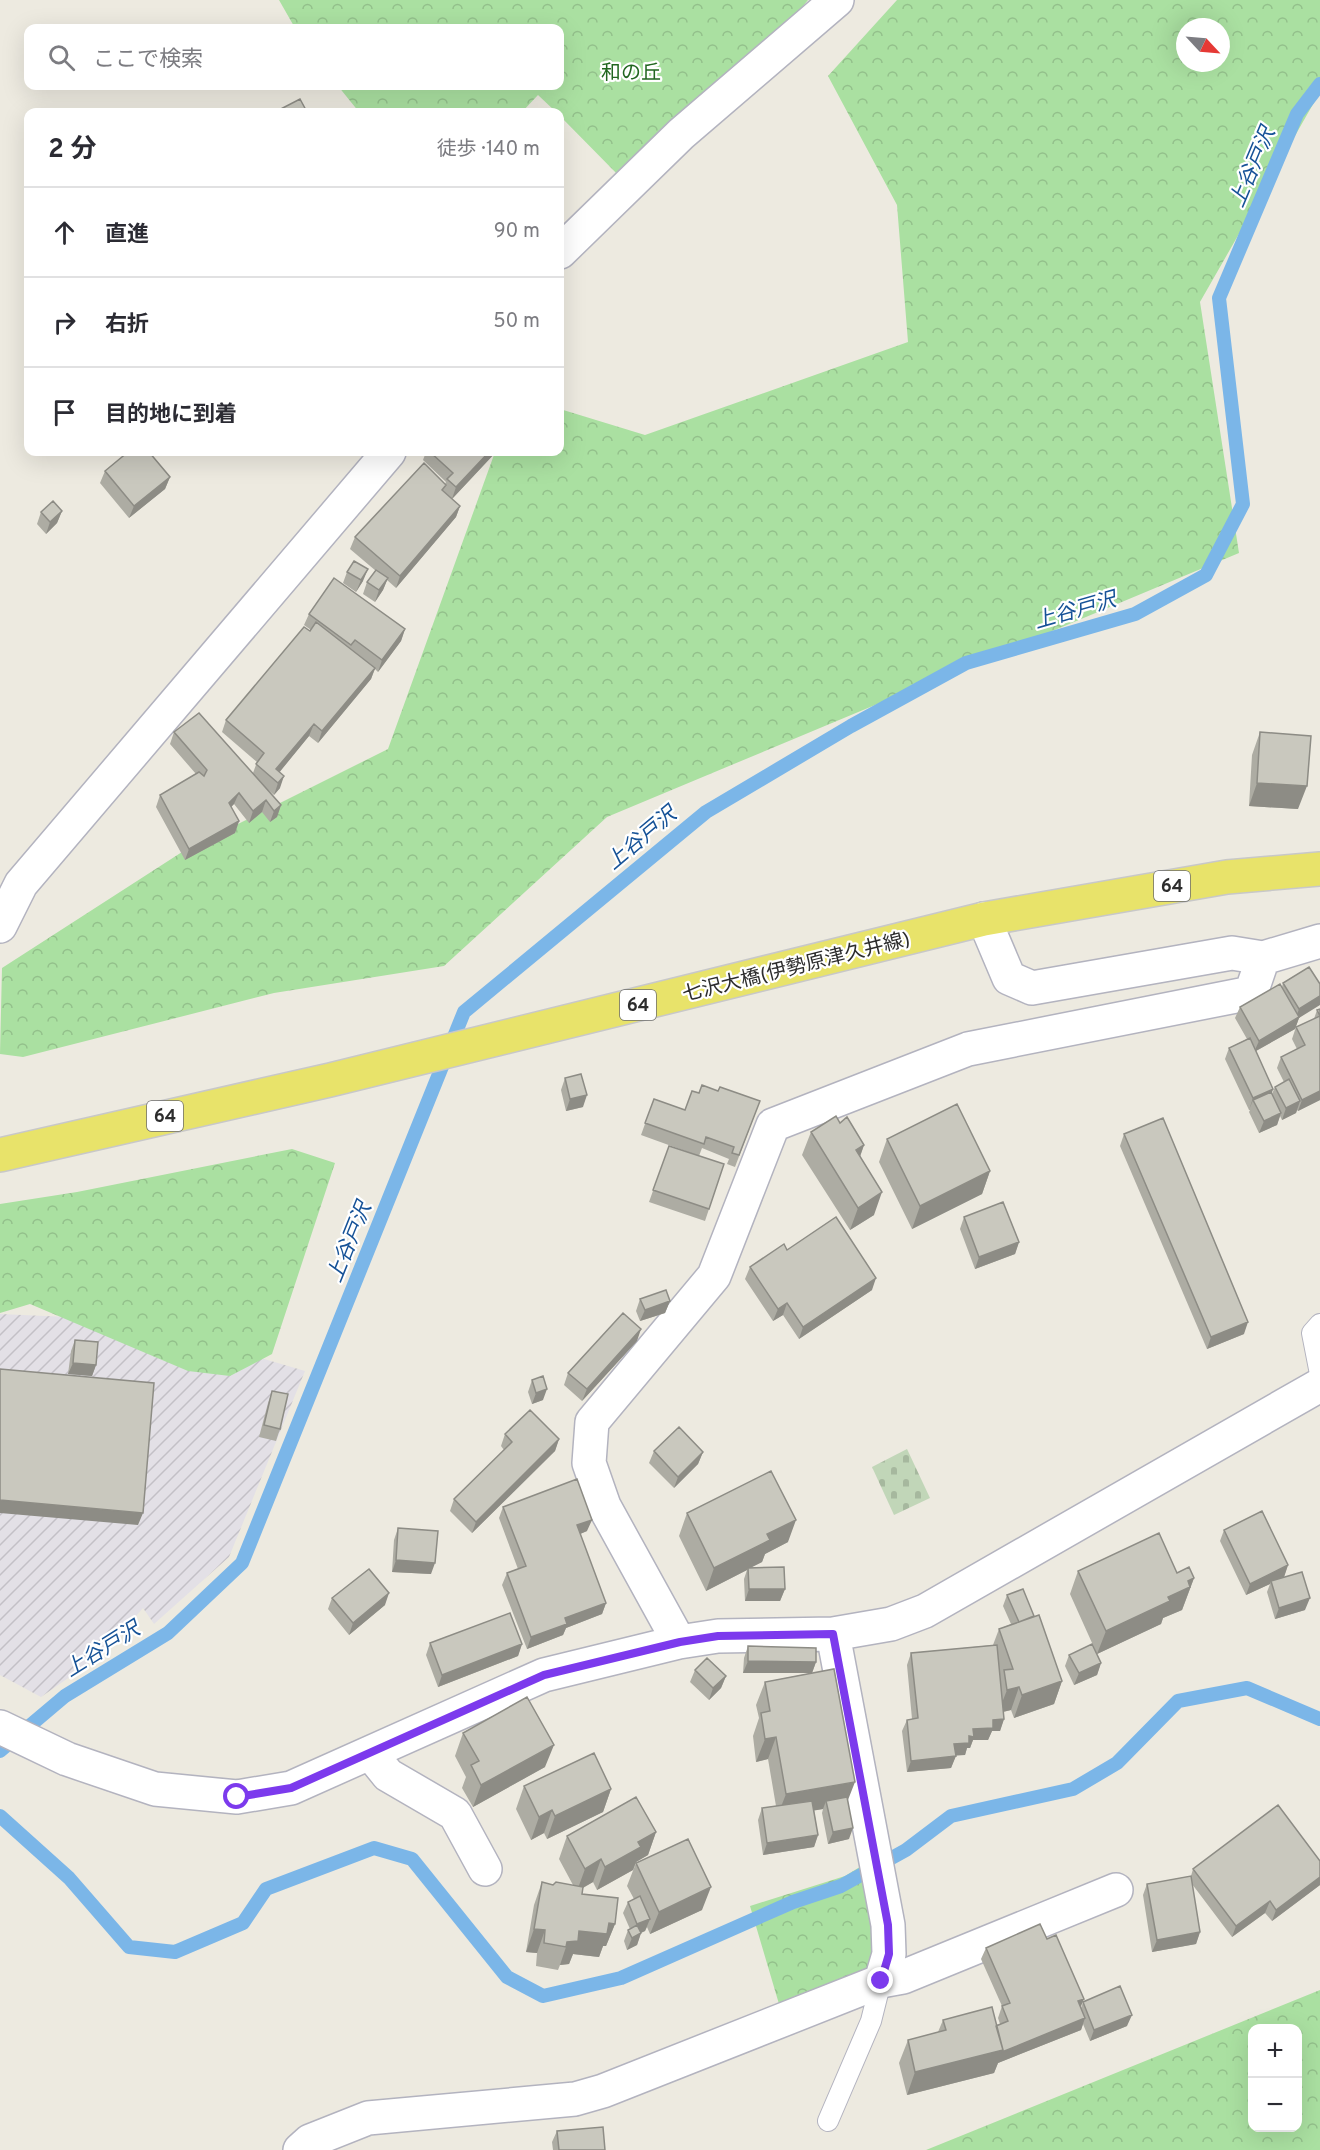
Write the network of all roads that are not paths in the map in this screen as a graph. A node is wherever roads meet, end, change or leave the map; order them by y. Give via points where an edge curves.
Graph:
1 (837, 0) edge
2 (564, 248) edge
3 (386, 456) edge
4 (1320, 869) edge
5 (984, 919) junction
6 (0, 926) edge
7 (1320, 941) edge
8 (1263, 958) junction
9 (0, 1155) edge
10 (1320, 1324) edge
11 (1320, 1374) edge
12 (1320, 1385) edge
13 (833, 1634) junction
14 (680, 1642) junction
15 (0, 1727) edge
16 (371, 1754) junction
17 (485, 1869) dead end
18 (1116, 1890) dead end
19 (881, 1981) junction
20 (828, 2121) dead end
21 (300, 2150) edge

1 - 2 street via 681,134
3 - 6 street via 21,884
4 - 5 main road, 64 via 1227,877
5 - 8 street via 1009,978 1032,988 1232,953
5 - 9 main road, 七沢大橋(伊勢原津久井線) / 64 via 330,1080
7 - 8 street
8 - 14 street via 1251,993 968,1049 773,1125 714,1276 592,1422 589,1462 604,1506
10 - 11 lane via 1312,1333
12 - 13 street via 925,1611 891,1624
13 - 14 street via 718,1636
13 - 19 street via 888,1925 889,1954
14 - 16 street via 544,1675
15 - 16 street via 67,1759 155,1790 237,1797 291,1788
16 - 17 street via 388,1775 455,1814
18 - 19 street via 903,1977
19 - 20 lane via 871,2020
19 - 21 street via 603,2091 575,2099 368,2118 310,2141

